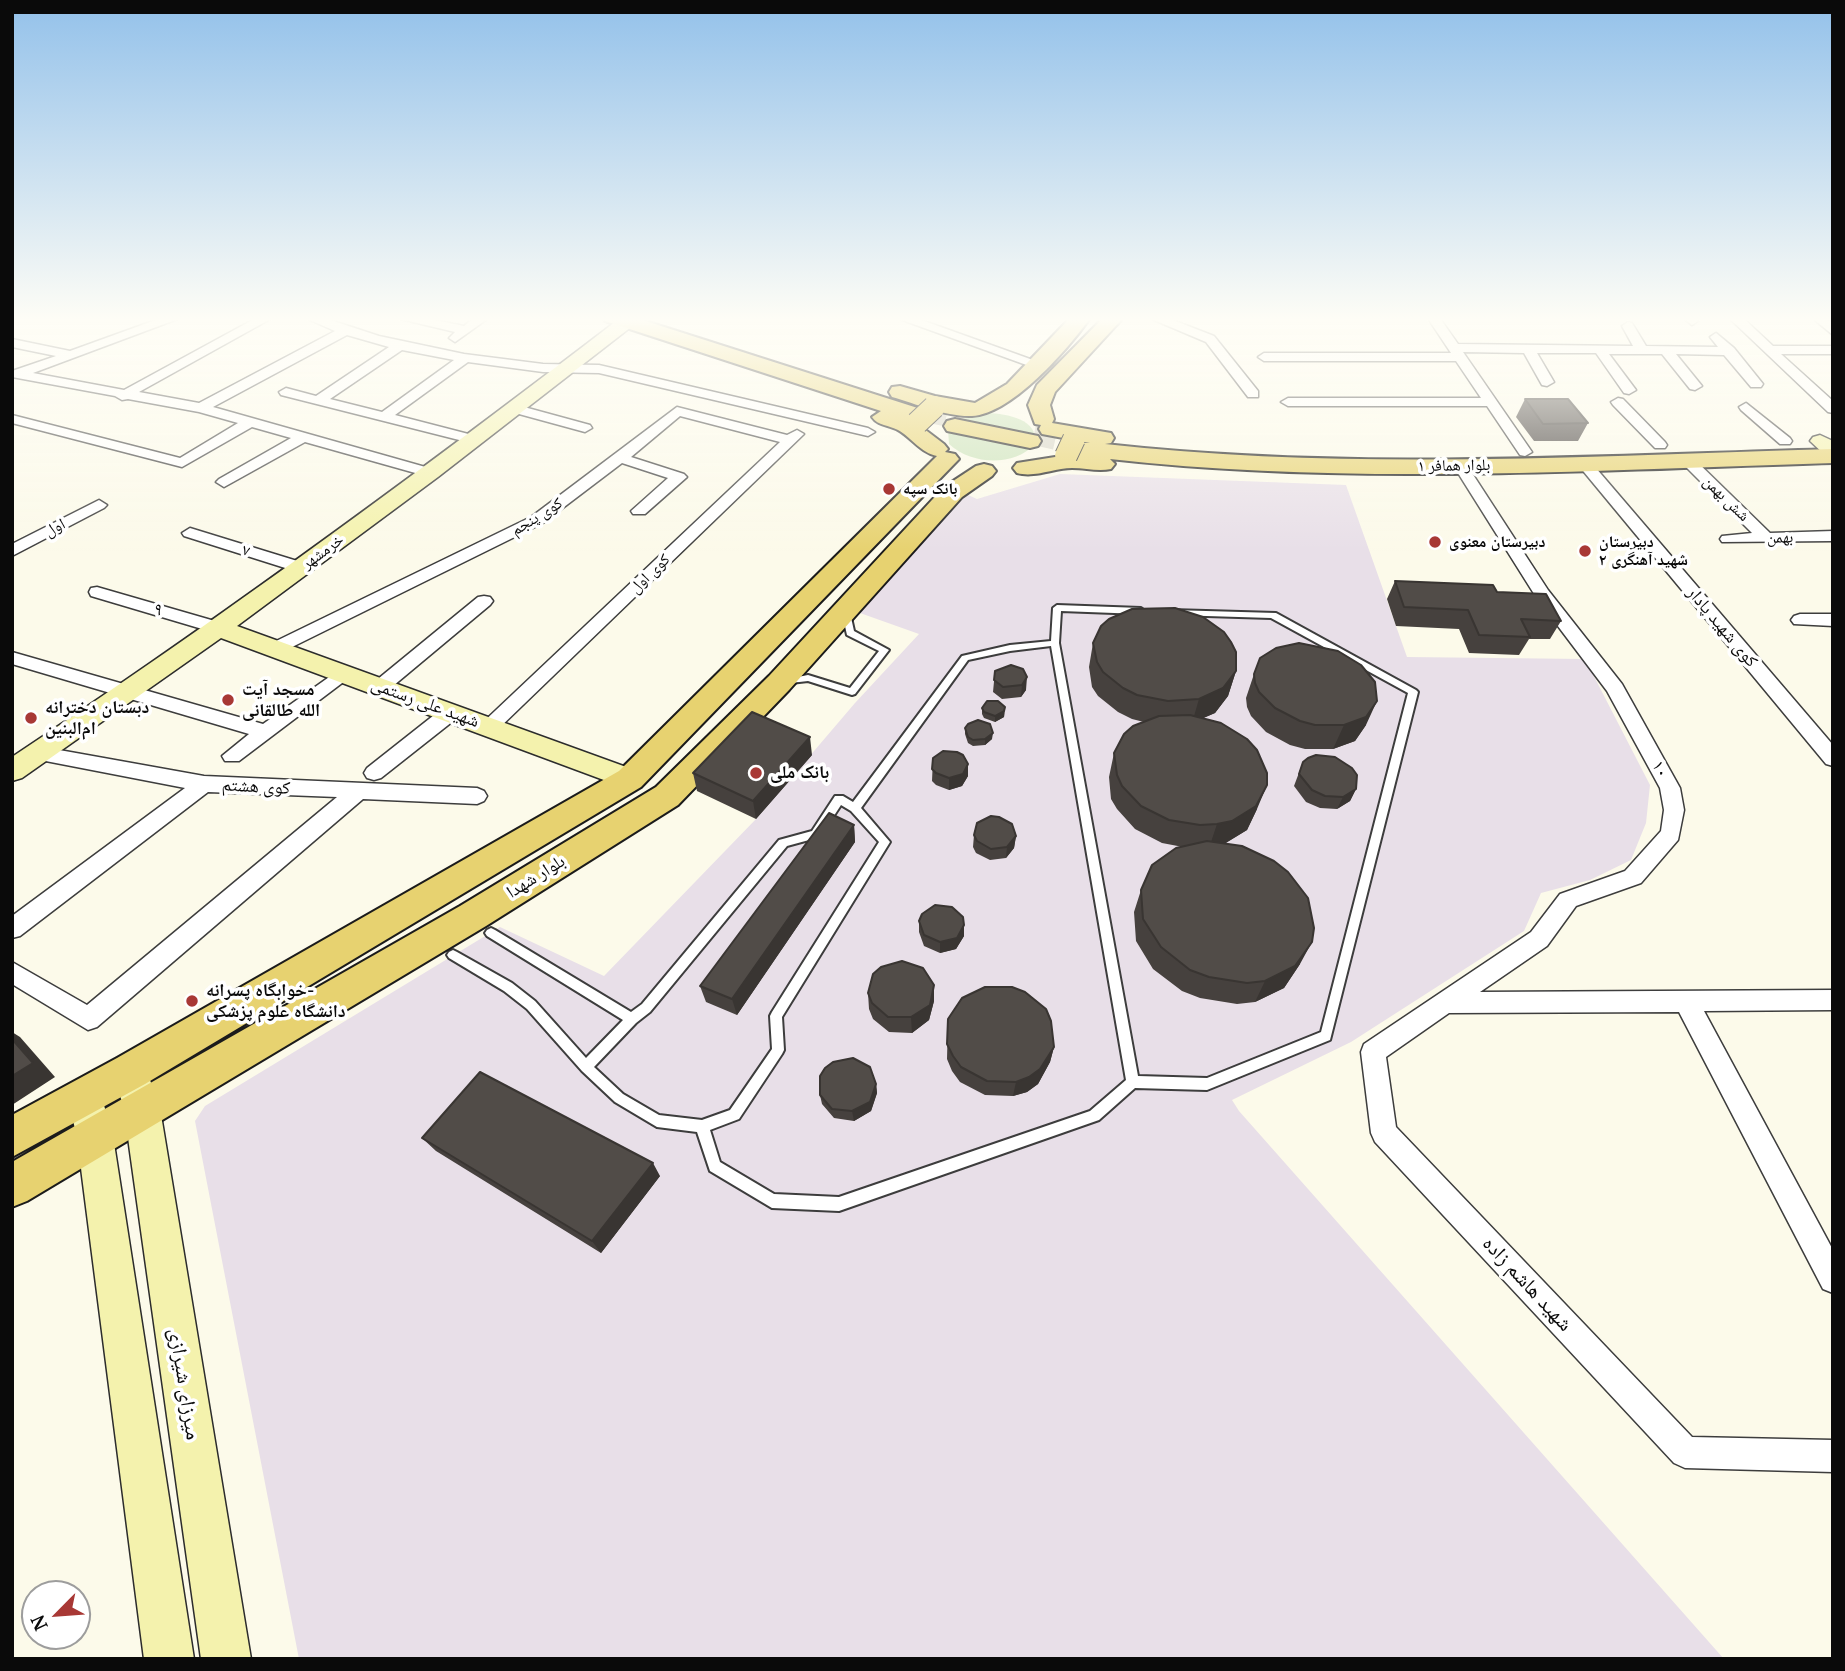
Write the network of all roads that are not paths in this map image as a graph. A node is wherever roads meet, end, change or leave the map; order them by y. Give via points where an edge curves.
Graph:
1 (117, 395) edge
2 (225, 395) edge
3 (298, 395) edge
4 (326, 395) edge
5 (414, 395) edge
6 (530, 395) edge
7 (705, 395) edge
8 (846, 395) edge
9 (862, 395) edge
10 (872, 395) edge
11 (1002, 395) edge
12 (1043, 395) edge
13 (1486, 395) edge
14 (1818, 395) edge
15 (122, 396) joint
16 (319, 400) junction
17 (1288, 402) dead end
18 (1491, 402) junction
19 (1618, 402) dead end
20 (1746, 407) dead end
21 (201, 408) junction
22 (513, 408) junction
23 (1833, 409) edge
24 (384, 417) junction
25 (12, 419) edge
26 (811, 421) junction
27 (941, 421) junction
28 (250, 422) junction
29 (585, 428) dead end
30 (869, 432) dead end
31 (301, 438) junction
32 (475, 440) junction
33 (789, 440) junction
34 (1059, 441) junction
35 (1785, 441) junction
36 (1660, 445) junction
37 (1829, 448) edge
38 (1525, 452) junction
39 (620, 458) junction
40 (1686, 459) junction
41 (1584, 463) junction
42 (1473, 464) junction
43 (984, 471) junction
44 (431, 473) junction
45 (224, 482) dead end
46 (99, 505) dead end
47 (639, 511) dead end
48 (190, 533) dead end
49 (1833, 536) edge
50 (1766, 538) junction
51 (1728, 539) dead end
52 (12, 551) edge
53 (302, 568) junction
54 (97, 592) dead end
55 (484, 601) dead end
56 (1152, 611) edge
57 (1165, 612) edge
58 (846, 613) junction
59 (1800, 620) dead end
60 (1833, 620) edge
61 (219, 628) junction
62 (1055, 643) junction
63 (276, 649) junction
64 (12, 658) edge
65 (345, 674) junction
66 (779, 683) junction
67 (380, 687) junction
68 (131, 691) junction
69 (450, 713) junction
70 (488, 727) junction
71 (1809, 729) junction
72 (1833, 729) edge
73 (264, 731) junction
74 (37, 754) junction
75 (232, 756) dead end
76 (1833, 759) edge
77 (12, 771) edge
78 (374, 773) dead end
79 (630, 779) junction
80 (204, 784) junction
81 (356, 793) junction
82 (477, 796) dead end
83 (855, 808) junction
84 (446, 886) junction
85 (482, 924) junction
86 (12, 929) edge
87 (453, 956) dead end
88 (12, 972) edge
89 (1833, 1000) edge
90 (1447, 1003) junction
91 (1687, 1003) junction
92 (632, 1019) junction
93 (586, 1067) junction
94 (1133, 1082) junction
95 (136, 1090) junction
96 (85, 1096) junction
97 (702, 1126) junction
98 (12, 1137) edge
99 (95, 1137) junction
100 (12, 1186) edge
101 (1833, 1279) edge
102 (1833, 1456) edge
103 (169, 1659) edge
104 (226, 1659) edge

1 - 15 street
2 - 21 street
3 - 16 street
4 - 16 street
5 - 24 street
6 - 22 main road, خرمشهر
7 - 26 street
8 - 27 main road
9 - 27 main road
10 - 27 main road
11 - 27 main road, بلوار شهدا
12 - 34 main road via 1039,405
13 - 18 street
14 - 23 street
15 - 21 street
16 - 24 street
17 - 18 street
18 - 38 street
19 - 36 street
20 - 35 street
21 - 28 street
22 - 29 street
22 - 32 main road, خرمشهر
24 - 32 street
25 - 28 street via 182,463
26 - 30 street
26 - 33 street, کوی اول
27 - 34 main road
27 - 34 main road via 1026,411
27 - 43 main road via 963,467
27 - 79 main road, بلوار شهدا
28 - 31 street
31 - 44 street
31 - 45 street
32 - 44 main road, خرمشهر
33 - 39 street, کوی پنجم via 677,411
33 - 70 street, کوی اول
34 - 42 main road via 1217,472 1300,475
34 - 43 main road via 1026,468
35 - 36 main road, بلوار همافر ۱
35 - 37 main road, بلوار همافر ۱
36 - 38 main road, بلوار همافر ۱
37 - 40 main road, بلوار همافر ۱
38 - 42 main road, بلوار همافر ۱
39 - 47 street via 680,477
39 - 63 street, کوی پنجم via 537,520
40 - 41 main road, بلوار همافر ۱
40 - 50 street, شش بهمن
41 - 42 main road, بلوار همافر ۱
41 - 71 street, کوی شهید پادار
42 - 90 street, ۱۰ via 1542,593 1615,688 1670,788 1674,810 1671,834 1633,877 1568,900 1539,939
43 - 58 main road, بلوار شهدا via 953,492
44 - 53 main road, خرمشهر
46 - 52 street, اول
48 - 53 street, ۷
49 - 50 street, بهمن
50 - 51 street, بهمن
53 - 61 main road, خرمشهر
54 - 61 street, ۹
55 - 67 street
56 - 62 lane via 1057,608
57 - 94 lane via 1273,615 1413,692 1326,1036 1208,1084
58 - 66 main road, بلوار شهدا
58 - 66 lane via 850,634 885,650 852,692 808,678
59 - 60 street
61 - 63 main road, شهید علی رستمی
61 - 68 main road, خرمشهر
62 - 83 lane via 965,658
62 - 94 lane
63 - 65 main road, شهید علی رستمی
64 - 68 street
65 - 67 main road, شهید علی رستمی
65 - 73 street
66 - 85 main road, بلوار شهدا via 667,796
67 - 69 main road, شهید علی رستمی
68 - 73 street
68 - 74 main road, خرمشهر
69 - 70 main road, شهید علی رستمی
69 - 78 street
70 - 79 main road, شهید علی رستمی
71 - 72 street
71 - 76 street, کوی شهید پادار
73 - 75 street
74 - 77 main road, خرمشهر
74 - 80 street, کوی هشتم
79 - 84 main road, بلوار شهدا
80 - 81 street, کوی هشتم
80 - 86 street
81 - 82 street, کوی هشتم
81 - 88 street via 88,1019
83 - 92 lane via 839,799 816,834 783,843 646,1009
83 - 97 lane via 885,842 776,1016 778,1050 734,1115
84 - 85 main road
84 - 95 main road, بلوار شهدا
85 - 92 lane
85 - 95 main road, بلوار شهدا
87 - 93 lane via 531,1005
89 - 91 street
90 - 91 street
90 - 102 street, شهید هاشم زاده via 1373,1052 1384,1133 1685,1452
91 - 101 street
92 - 93 lane
93 - 97 lane via 619,1098 657,1121
94 - 97 lane via 1094,1115 839,1203 772,1201 715,1166
95 - 96 main road, بلوار شهدا
95 - 99 main road, بلوار شهدا
95 - 104 main road, میرزای شیرازی
96 - 98 main road, بلوار شهدا
96 - 99 main road
99 - 100 main road, بلوار شهدا
99 - 103 main road

